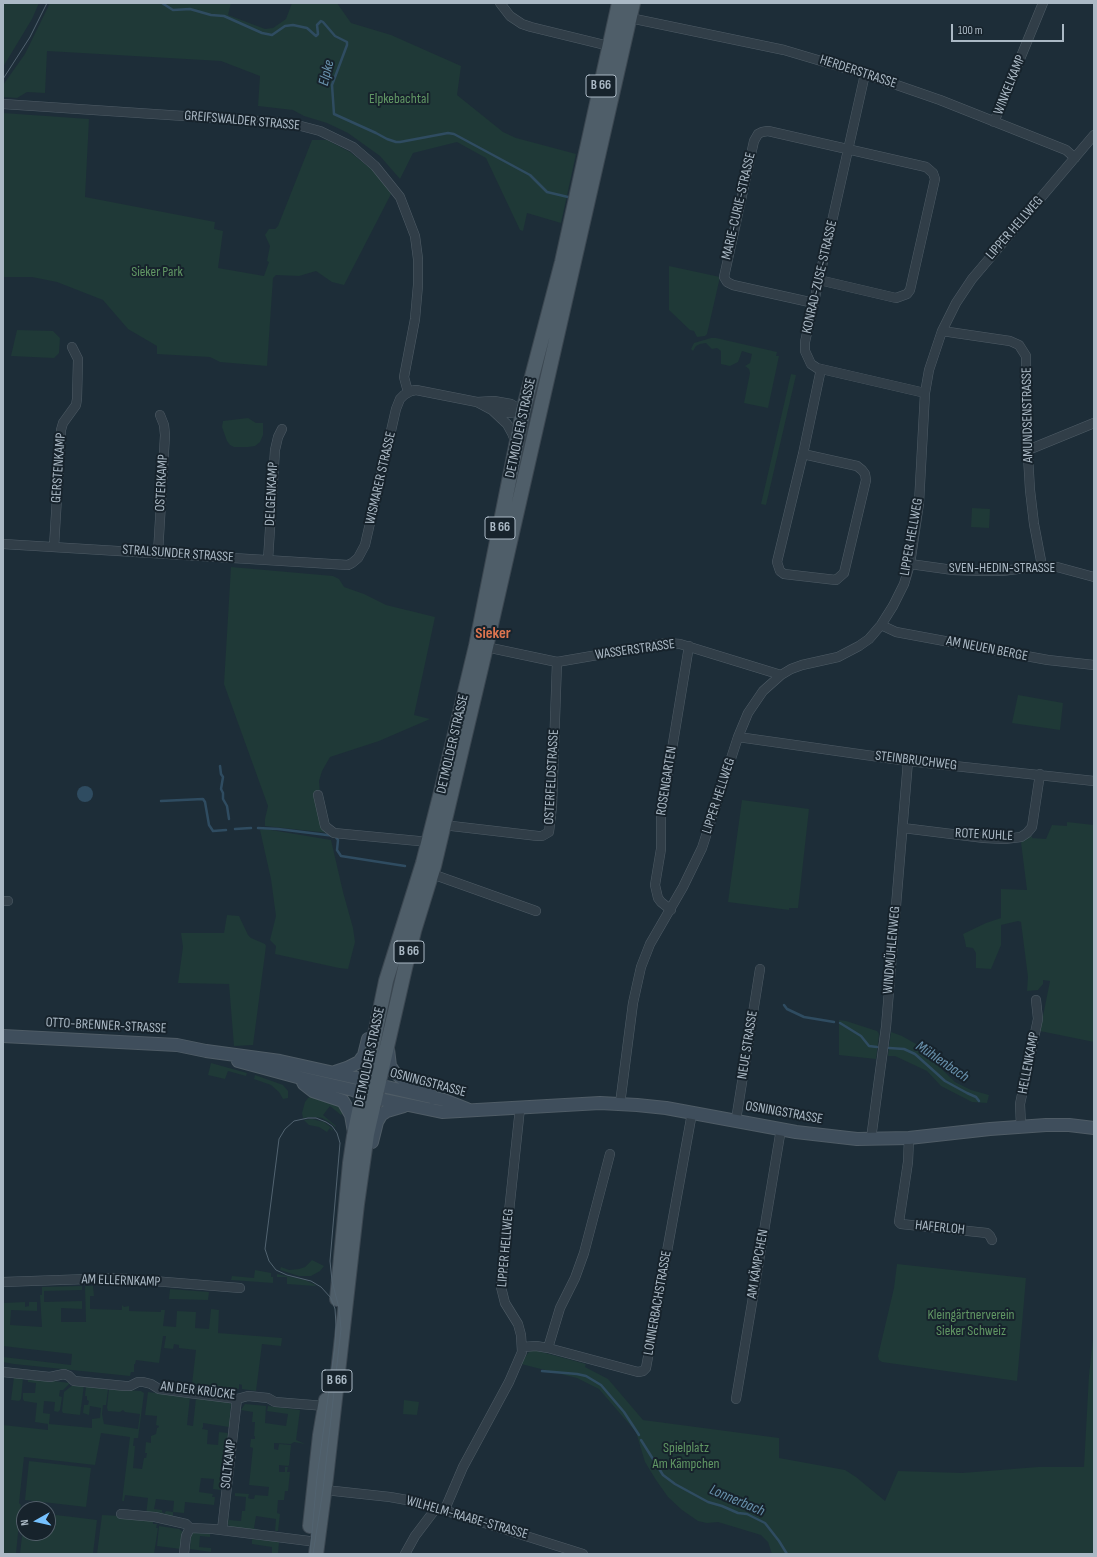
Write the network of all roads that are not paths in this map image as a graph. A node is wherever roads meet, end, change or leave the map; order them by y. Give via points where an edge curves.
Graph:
1 (500, 3) edge
2 (633, 3) edge
3 (1043, 3) edge
4 (622, 12) edge
5 (616, 48) junction
6 (865, 74) junction
7 (3, 104) edge
8 (994, 122) junction
9 (1094, 135) edge
10 (848, 150) junction
11 (1075, 158) junction
12 (589, 169) junction
13 (819, 280) junction
14 (814, 303) junction
15 (942, 331) junction
16 (72, 348) dead end
17 (821, 369) junction
18 (408, 392) junction
19 (925, 393) junction
20 (477, 402) junction
21 (492, 410) junction
22 (523, 411) junction
23 (160, 415) dead end
24 (540, 415) junction
25 (1094, 423) edge
26 (282, 429) dead end
27 (516, 445) junction
28 (1028, 450) junction
29 (803, 454) junction
30 (3, 544) edge
31 (54, 547) junction
32 (158, 553) junction
33 (268, 560) junction
34 (352, 563) joint
35 (910, 564) junction
36 (1042, 566) junction
37 (1094, 577) edge
38 (881, 625) junction
39 (689, 646) junction
40 (486, 647) junction
41 (557, 662) junction
42 (1094, 665) edge
43 (781, 675) junction
44 (738, 737) junction
45 (908, 761) junction
46 (1040, 774) junction
47 (1094, 781) edge
48 (318, 795) dead end
49 (443, 825) junction
50 (903, 828) junction
51 (429, 842) junction
52 (432, 874) junction
53 (671, 910) junction
54 (536, 911) dead end
55 (760, 969) dead end
56 (386, 981) junction
57 (1036, 1000) dead end
58 (3, 1036) edge
59 (388, 1038) junction
60 (206, 1051) junction
61 (332, 1072) junction
62 (301, 1078) junction
63 (370, 1089) junction
64 (433, 1098) junction
65 (620, 1104) junction
66 (408, 1106) junction
67 (520, 1108) junction
68 (470, 1110) junction
69 (692, 1113) junction
70 (736, 1120) junction
71 (1021, 1126) junction
72 (1094, 1128) edge
73 (781, 1129) junction
74 (354, 1136) junction
75 (909, 1138) junction
76 (871, 1139) junction
77 (610, 1154) dead end
78 (358, 1198) junction
79 (992, 1240) dead end
80 (3, 1282) edge
81 (240, 1288) dead end
82 (523, 1347) junction
83 (548, 1348) junction
84 (3, 1372) edge
85 (237, 1398) junction
86 (736, 1399) dead end
87 (325, 1406) junction
88 (320, 1490) junction
89 (441, 1508) junction
90 (121, 1514) dead end
91 (190, 1528) junction
92 (222, 1530) junction
93 (308, 1548) edge
94 (578, 1553) edge
95 (184, 1554) edge
96 (316, 1554) edge
97 (405, 1554) edge

1 - 5 street via 510,16 522,24
2 - 4 main road, DETMOLDER STRASSE / B 66
3 - 8 street, WINKELKAMP
4 - 5 main road, DETMOLDER STRASSE / B 66
4 - 6 street, HERDERSTRASSE via 784,50
5 - 12 main road, DETMOLDER STRASSE / B 66
6 - 8 street, HERDERSTRASSE
6 - 10 street, KONRAD-ZUSE-STRASSE
7 - 18 street, GREIFSWALDER STRASSE via 274,122 320,131 353,147 378,169 400,197 415,236 418,284 404,376
8 - 11 street, HERDERSTRASSE via 1066,150
9 - 11 street, LIPPER HELLWEG
10 - 13 street, KONRAD-ZUSE-STRASSE
10 - 13 street via 926,167 933,173 934,185 907,294 896,298
10 - 14 street, MARIE-CURIE-STRASSE via 768,131 758,134 754,141 724,271 725,280 733,285
11 - 15 street, LIPPER HELLWEG via 972,279
12 - 22 main road, DETMOLDER STRASSE / B 66
12 - 24 main road, DETMOLDER STRASSE / B 66
13 - 14 street, KONRAD-ZUSE-STRASSE
14 - 17 street, KONRAD-ZUSE-STRASSE via 805,347 806,356 811,364
15 - 19 street, LIPPER HELLWEG via 929,370
15 - 28 street, AMUNDSENSTRASSE via 1010,341 1022,348 1027,363
16 - 31 street, GERSTENKAMP via 78,359 77,399 76,406 61,430
17 - 19 street, KONRAD-ZUSE-STRASSE
17 - 29 street
18 - 20 street via 416,390
18 - 34 street, WISMARER STRASSE via 400,399 396,409 365,545 362,554
19 - 35 street, LIPPER HELLWEG via 919,503
20 - 21 street
20 - 22 street via 512,404
21 - 22 street via 509,413
21 - 27 street via 510,428
22 - 24 main road
22 - 27 main road, DETMOLDER STRASSE / B 66
23 - 32 street, OSTERKAMP via 165,435
24 - 40 main road, DETMOLDER STRASSE / B 66
25 - 28 street
26 - 33 street, DELGENKAMP via 275,450
27 - 51 main road, DETMOLDER STRASSE / B 66 via 476,646
28 - 36 street, AMUNDSENSTRASSE via 1034,524
29 - 29 street via 777,562 778,568 784,574 836,580 844,574 866,480 865,474 858,466
30 - 31 street, STRALSUNDER STRASSE
31 - 32 street, STRALSUNDER STRASSE
32 - 33 street, STRALSUNDER STRASSE
33 - 34 street, STRALSUNDER STRASSE via 335,565
35 - 36 street, SVEN-HEDIN-STRASSE via 979,571
35 - 38 street, LIPPER HELLWEG via 898,596
36 - 37 street, SVEN-HEDIN-STRASSE via 1057,567
38 - 42 street, AM NEUEN BERGE via 896,632 1053,661
38 - 43 street, LIPPER HELLWEG via 849,652 824,661 802,665
39 - 41 street, WASSERSTRASSE via 667,643
39 - 43 street, WASSERSTRASSE
39 - 53 street, ROSENGARTEN via 661,816 661,849 655,885 658,898
40 - 41 street, WASSERSTRASSE
40 - 49 main road, DETMOLDER STRASSE / B 66
41 - 49 street, OSTERFELDSTRASSE via 549,832 538,836
43 - 44 street, LIPPER HELLWEG via 763,691 748,713
44 - 45 street, STEINBRUCHWEG
44 - 53 street, LIPPER HELLWEG via 702,848
45 - 46 street, STEINBRUCHWEG
45 - 50 street, WINDMÜHLENWEG
46 - 47 street, STEINBRUCHWEG
46 - 50 street, ROTE KUHLE via 1032,827 1021,837 984,838
48 - 51 street via 325,826 334,833
49 - 52 main road, DETMOLDER STRASSE / B 66
50 - 76 street, WINDMÜHLENWEG via 886,1027
51 - 56 main road, DETMOLDER STRASSE / B 66
52 - 54 street
52 - 59 main road, DETMOLDER STRASSE / B 66 via 414,931
53 - 65 street, LIPPER HELLWEG via 650,944 636,985
55 - 70 street, NEUE STRASSE
56 - 61 main road via 377,1000 366,1049 361,1059 347,1068
56 - 63 main road, DETMOLDER STRASSE / B 66
57 - 71 street, HELLENKAMP via 1038,1019 1020,1104
58 - 60 main road, OTTO-BRENNER-STRASSE via 161,1043
59 - 63 main road, DETMOLDER STRASSE / B 66
59 - 64 main road via 388,1057 394,1072 403,1079 426,1088
60 - 61 main road, OTTO-BRENNER-STRASSE via 280,1061
60 - 62 main road, OTTO-BRENNER-STRASSE
61 - 63 main road, OTTO-BRENNER-STRASSE
62 - 63 main road, OTTO-BRENNER-STRASSE via 353,1090
62 - 74 main road, B 66 via 313,1091 343,1101 351,1115
63 - 64 main road, OSNINGSTRASSE
63 - 66 main road, OSNINGSTRASSE
63 - 74 main road, DETMOLDER STRASSE / B 66
63 - 78 main road, DETMOLDER STRASSE / B 66
64 - 68 main road, OSNINGSTRASSE
65 - 67 main road, OSNINGSTRASSE
65 - 69 main road, OSNINGSTRASSE
66 - 68 main road, OSNINGSTRASSE via 442,1112
66 - 78 main road via 387,1111 379,1118 365,1186
67 - 68 main road, OSNINGSTRASSE
67 - 82 street, LIPPER HELLWEG via 501,1287 505,1302 518,1324
69 - 70 main road, OSNINGSTRASSE
69 - 83 street, LONNERBACHSTRASSE via 646,1368 638,1372
70 - 73 main road, OSNINGSTRASSE
71 - 72 main road, OSNINGSTRASSE via 1065,1125
71 - 75 main road, OSNINGSTRASSE
73 - 76 main road, OSNINGSTRASSE via 816,1135
73 - 86 street, AM KÄMPCHEN
74 - 87 main road, DETMOLDER STRASSE / B 66
75 - 76 main road, OSNINGSTRASSE
75 - 79 street, HAFERLOH via 899,1222 987,1233
77 - 83 street via 584,1253 560,1308
78 - 88 main road, DETMOLDER STRASSE / B 66
80 - 81 street, AM ELLERNKAMP via 116,1278
82 - 83 street, LONNERBACHSTRASSE
82 - 89 street via 514,1372
84 - 85 street, AN DER KRÜCKE via 50,1377 64,1374 74,1381 125,1386 138,1382 151,1384 159,1389
85 - 87 street, AN DER KRÜCKE via 248,1396 268,1398 275,1402
85 - 92 street, SOLTKAMP
87 - 88 main road, DETMOLDER STRASSE / B 66
88 - 89 street, WILHELM-RAABE-STRASSE via 390,1497
88 - 93 main road, DETMOLDER STRASSE / B 66
88 - 96 main road, DETMOLDER STRASSE / B 66
89 - 94 street, WILHELM-RAABE-STRASSE
89 - 97 street via 414,1536
90 - 91 street via 186,1524
91 - 92 street
91 - 95 street via 186,1536
92 - 93 street

